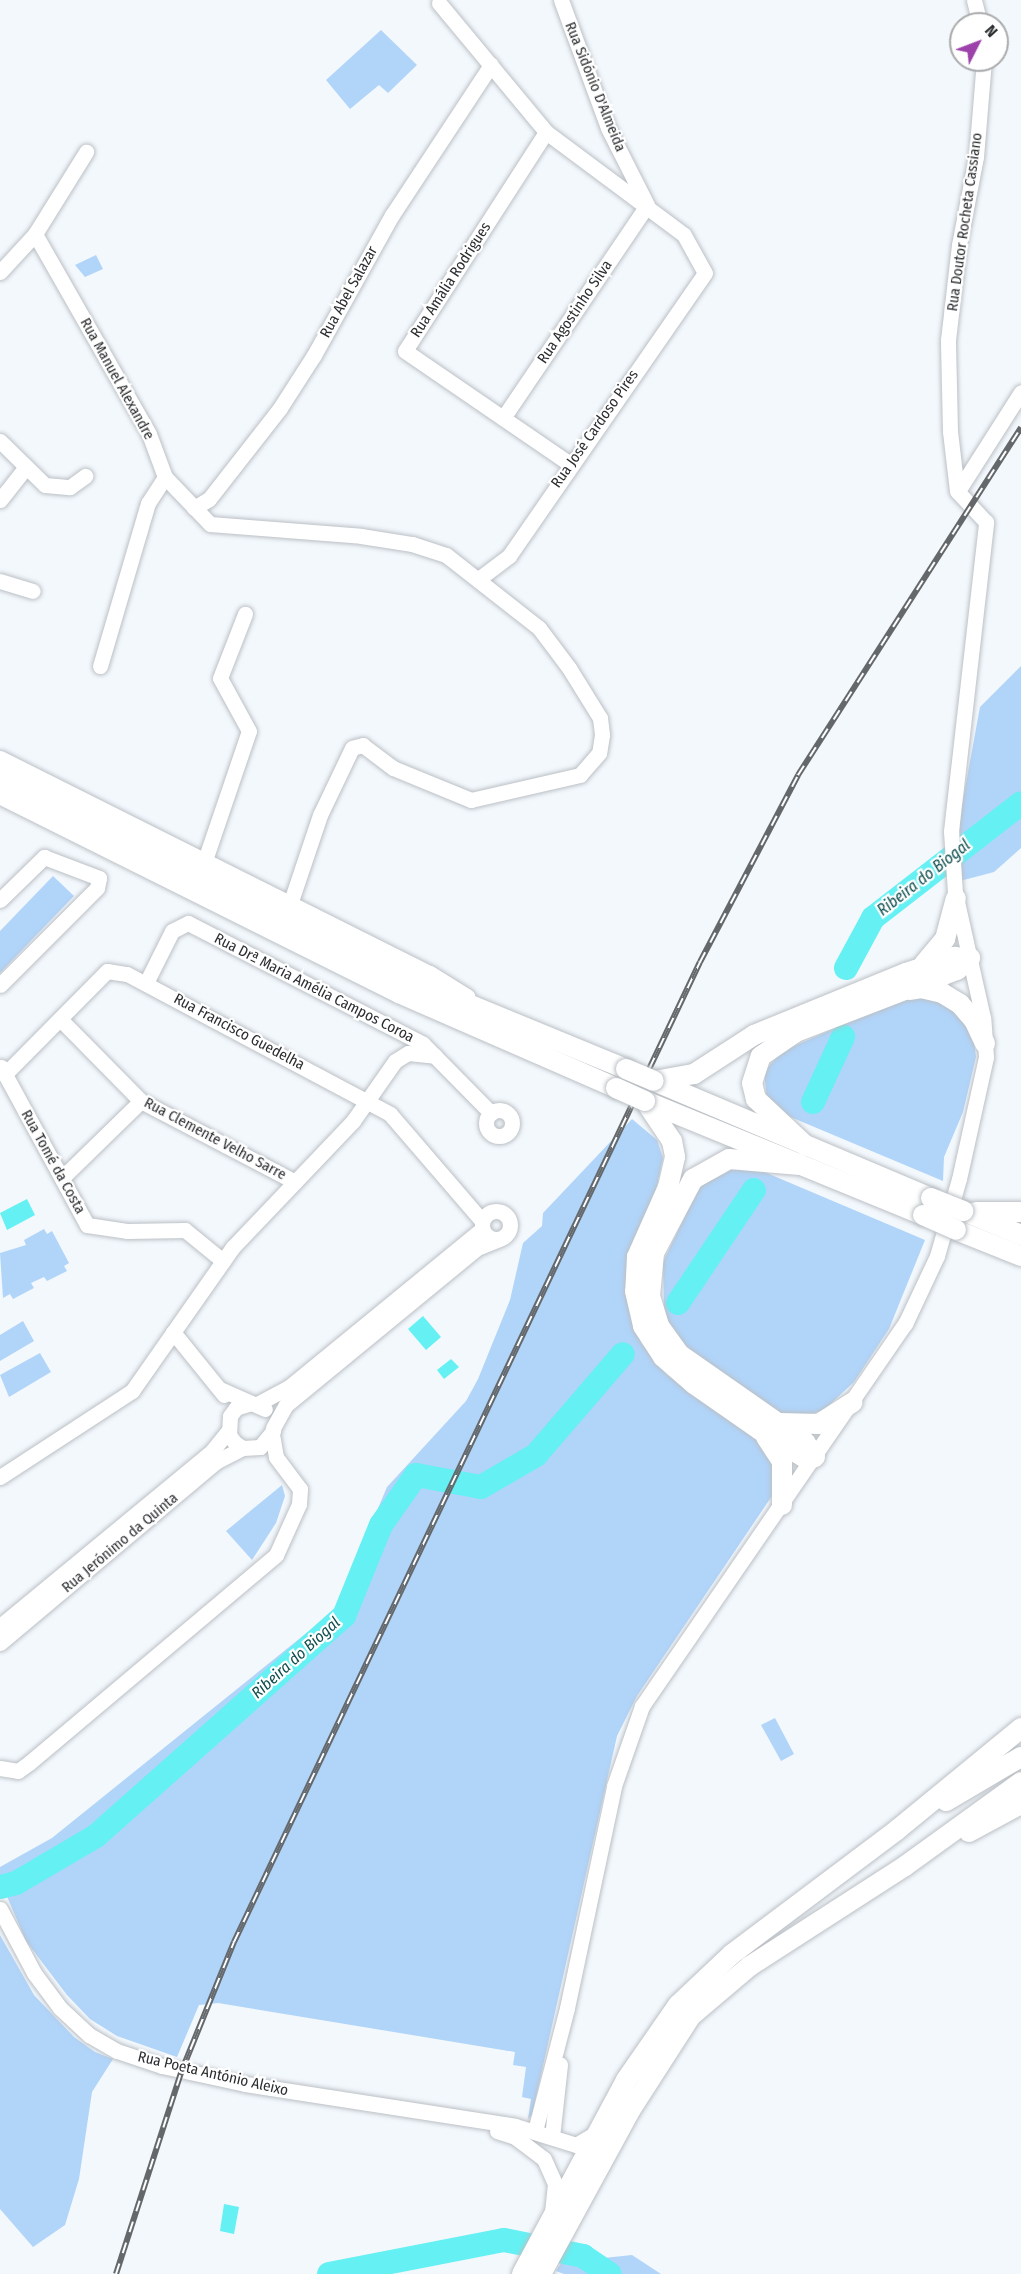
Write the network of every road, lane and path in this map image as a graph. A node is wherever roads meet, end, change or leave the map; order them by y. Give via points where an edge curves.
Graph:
1 (561, 0) edge
2 (439, 3) dead end
3 (491, 66) junction
4 (983, 72) edge
5 (546, 132) junction
6 (86, 152) dead end
7 (647, 205) junction
8 (35, 234) junction
9 (0, 272) edge
10 (1021, 392) edge
11 (503, 418) junction
12 (0, 441) edge
13 (570, 464) junction
14 (26, 467) junction
15 (85, 476) dead end
16 (165, 477) junction
17 (957, 491) junction
18 (0, 500) edge
19 (194, 508) junction
20 (480, 579) junction
21 (0, 581) edge
22 (33, 591) dead end
23 (245, 614) dead end
24 (100, 666) dead end
25 (0, 758) edge
26 (0, 775) edge
27 (0, 794) edge
28 (0, 805) edge
29 (205, 860) junction
30 (154, 870) junction
31 (956, 898) junction
32 (0, 900) edge
33 (290, 904) junction
34 (970, 958) junction
35 (904, 982) junction
36 (146, 983) junction
37 (0, 985) edge
38 (60, 1019) junction
39 (512, 1023) junction
40 (388, 1027) junction
41 (985, 1044) junction
42 (435, 1056) junction
43 (395, 1060) junction
44 (4, 1077) edge
45 (654, 1081) junction
46 (141, 1101) junction
47 (369, 1101) junction
48 (645, 1101) junction
49 (491, 1113) dead end
50 (803, 1156) junction
51 (62, 1178) junction
52 (295, 1182) junction
53 (469, 1204) junction
54 (495, 1211) junction
55 (1021, 1212) edge
56 (482, 1225) junction
57 (961, 1225) junction
58 (1021, 1235) edge
59 (499, 1239) junction
60 (1021, 1256) edge
61 (223, 1261) junction
62 (1021, 1270) edge
63 (173, 1332) junction
64 (220, 1389) junction
65 (853, 1402) junction
66 (254, 1404) junction
67 (229, 1423) junction
68 (765, 1425) junction
69 (273, 1431) junction
70 (247, 1448) junction
71 (815, 1457) junction
72 (283, 1467) junction
73 (0, 1477) edge
74 (782, 1505) junction
75 (0, 1626) edge
76 (0, 1643) edge
77 (1021, 1728) edge
78 (1021, 1757) edge
79 (0, 1768) edge
80 (1021, 1782) edge
81 (1021, 1804) edge
82 (897, 1830) junction
83 (905, 1866) junction
84 (0, 1909) edge
85 (567, 2008) junction
86 (459, 2121) junction
87 (535, 2131) junction
88 (599, 2131) junction
89 (552, 2137) junction
90 (556, 2229) junction
91 (533, 2272) edge

1 - 7 street, Rua Sidónio D'Almeida via 608,128
2 - 3 street
3 - 5 street
3 - 19 street, Rua Abel Salazar via 392,215 280,408 209,499
4 - 17 street, Rua Doutor Rocheta Cassiano via 976,157 958,245 948,340 950,431
5 - 7 street
5 - 11 street, Rua Amália Rodrigues via 405,351
6 - 8 street
7 - 11 street, Rua Agostinho Silva
7 - 13 street, Rua José Cardoso Pires via 684,235 705,273
8 - 9 street
8 - 16 street, Rua Manuel Alexandre via 149,434
10 - 17 street
11 - 13 street, Rua Amália Rodrigues
12 - 14 street
13 - 20 street, Rua José Cardoso Pires via 509,556
14 - 15 street via 45,485 58,488 70,487
14 - 18 street
16 - 19 street
16 - 24 street via 148,503
17 - 31 street via 986,522 951,831
19 - 20 street via 210,524 412,544 446,555
20 - 33 street via 538,628 569,668 600,718 599,753 580,775 471,800 393,768 363,745 352,748 320,815
21 - 22 street
23 - 29 street via 220,678 249,731
25 - 29 street
26 - 39 main road via 422,985
27 - 30 main road
28 - 30 street
29 - 33 street
30 - 48 main road, bridge via 399,993
31 - 34 street
31 - 35 main road via 945,939 935,955
32 - 37 street via 44,856 99,878 97,888
33 - 39 street via 430,973
34 - 35 main road via 954,957
34 - 41 street
35 - 41 main road via 960,1004 974,1020
35 - 45 main road via 754,1035 694,1074
35 - 50 main road via 796,1032 761,1056 752,1083 756,1099
36 - 38 street, Rua Francisco Guedelha via 128,974 107,971
36 - 40 street, Rua Drª Maria Amélia Campos Coroa via 172,930 188,922
36 - 47 street, Rua Francisco Guedelha
38 - 44 street, Rua Francisco Guedelha
38 - 46 street, Rua Clemente Velho Sarre
39 - 45 main road, bridge
40 - 42 street, Rua Drª Maria Amélia Campos Coroa via 423,1044
40 - 43 street via 395,1042
41 - 65 street via 986,1058 970,1138 937,1256 905,1324
42 - 43 street via 408,1053
42 - 49 street, Rua Drª Maria Amélia Campos Coroa
43 - 47 street
44 - 51 street, Rua Tomé da Costa
45 - 50 main road
46 - 51 street
46 - 52 street, Rua Clemente Velho Sarre
47 - 52 street
47 - 53 street, Rua Francisco Guedelha via 390,1114
48 - 50 main road
48 - 68 main road via 672,1141 675,1157 668,1186 637,1257 635,1291 643,1326 663,1357 678,1371
50 - 57 main road, bridge
50 - 68 main road via 729,1159 693,1179 654,1253 649,1279 653,1310 667,1341
51 - 61 street, Rua Tomé da Costa via 87,1225 127,1231 185,1230
52 - 61 street
53 - 54 street via 482,1211
53 - 56 street, Rua Francisco Guedelha
54 - 56 street, Rua Jerónimo da Quinta
54 - 59 street via 503,1213 510,1223 506,1235
55 - 57 main road
56 - 59 street via 490,1239
56 - 66 street, Rua Jerónimo da Quinta via 289,1387
57 - 58 main road
57 - 60 main road
57 - 62 main road
59 - 69 street, Rua Jerónimo da Quinta via 477,1248 286,1405
61 - 63 street
63 - 64 street
63 - 73 street via 132,1391
64 - 66 street
64 - 67 street
65 - 68 main road via 819,1424
65 - 71 street
66 - 67 street, Rua Jerónimo da Quinta via 236,1408
66 - 69 street via 270,1414
67 - 70 street via 235,1443
67 - 75 street, Rua Jerónimo da Quinta via 212,1451
68 - 71 main road via 805,1458
68 - 74 main road via 782,1462
69 - 70 street, Rua Jerónimo da Quinta via 267,1442
69 - 72 street via 276,1457
70 - 72 street
70 - 76 street, Rua Jerónimo da Quinta via 217,1461
71 - 74 street
72 - 79 street via 300,1489 299,1504 276,1555 264,1569 18,1772
74 - 85 street via 642,1706 614,1786
77 - 82 main road
78 - 82 main road
80 - 83 main road
81 - 83 main road
82 - 88 main road via 706,1977 651,2040
83 - 90 main road via 750,1966 691,2016
84 - 86 street, Rua Poeta António Aleixo via 34,1973 60,2008 89,2035 117,2050 162,2066 245,2084
85 - 87 street
85 - 89 street
86 - 87 street, Rua Poeta António Aleixo
86 - 90 street, Rua Poeta António Aleixo via 515,2137 544,2159 555,2184
87 - 89 street, Rua Poeta António Aleixo
88 - 89 street, Rua Poeta António Aleixo via 576,2145
88 - 90 main road
90 - 91 main road

